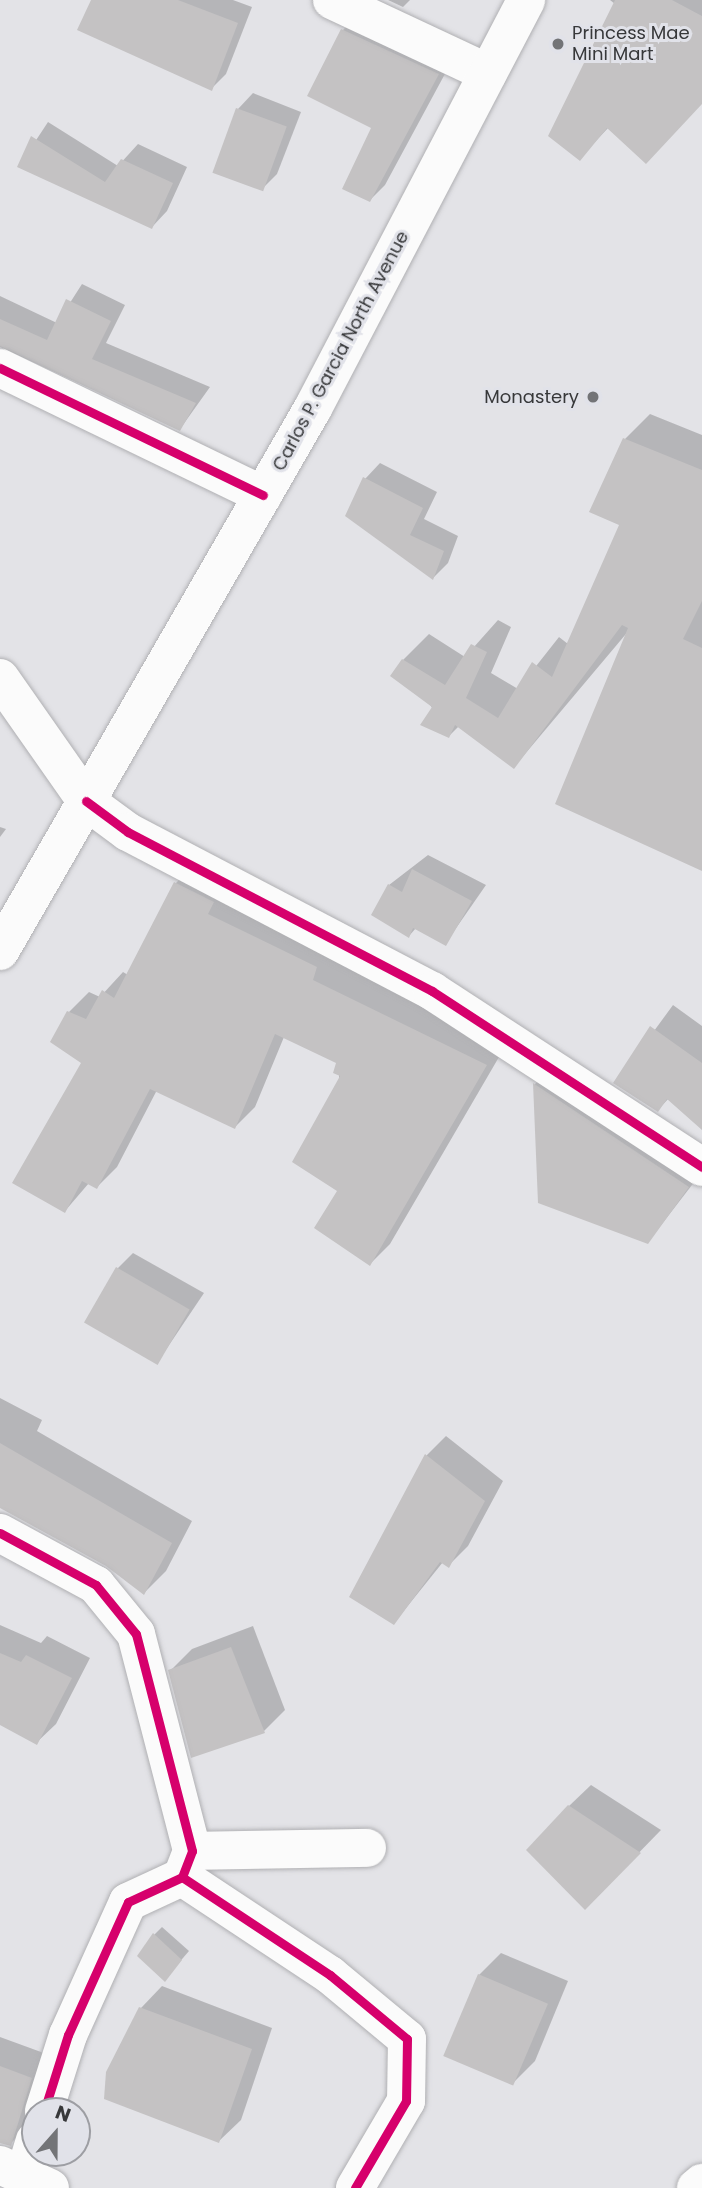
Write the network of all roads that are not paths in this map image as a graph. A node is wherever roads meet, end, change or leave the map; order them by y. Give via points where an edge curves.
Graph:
1 (332, 0) edge
2 (526, 0) edge
3 (488, 73) junction
4 (0, 368) edge
5 (263, 495) junction
6 (0, 678) edge
7 (86, 801) junction
8 (0, 951) edge
9 (702, 1167) edge
10 (0, 1532) edge
11 (367, 1848) dead end
12 (187, 1864) junction
13 (48, 2097) edge
14 (702, 2183) edge
15 (355, 2188) edge
16 (696, 2188) edge

1 - 3 street
2 - 3 street, Carlos P. Garcia North Avenue
3 - 5 street, Carlos P. Garcia North Avenue
4 - 5 street
5 - 7 street, Carlos P. Garcia North Avenue
6 - 7 street
7 - 8 street, Carlos P. Garcia North Avenue
7 - 9 street via 128,832 432,991
10 - 12 street via 96,1585 136,1634
11 - 12 street
12 - 13 street via 128,1902 68,2035
12 - 15 street via 407,2039 406,2101
14 - 16 street

